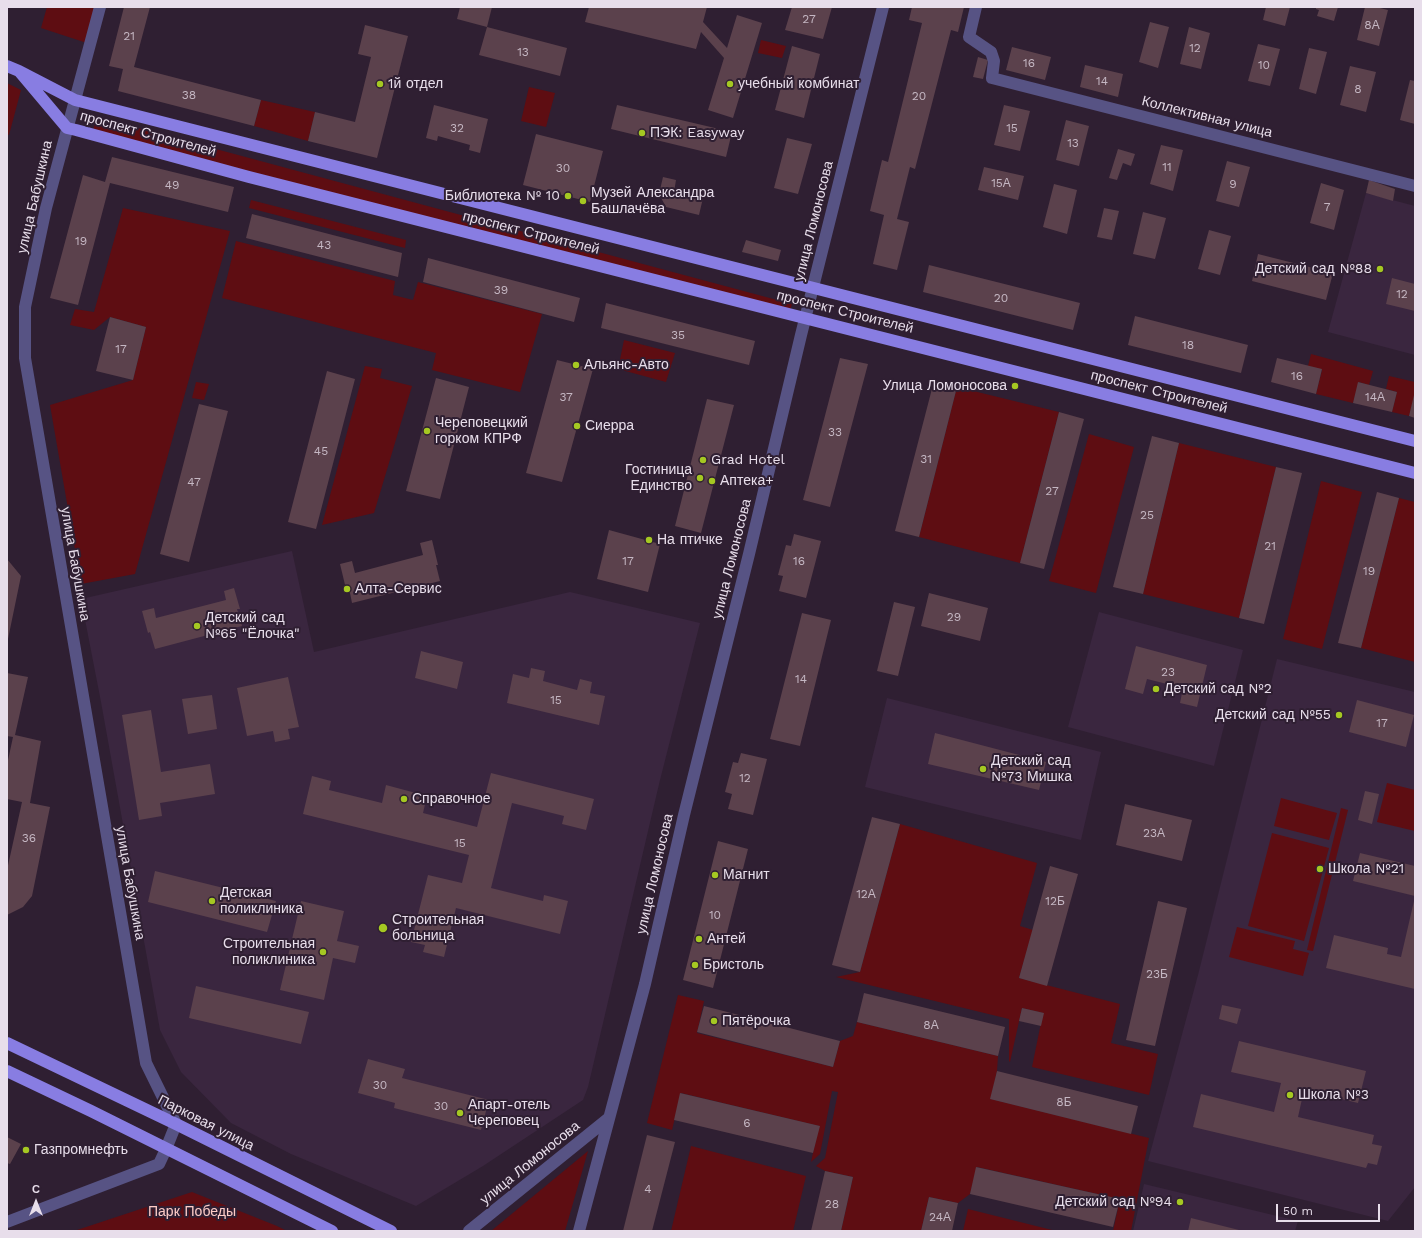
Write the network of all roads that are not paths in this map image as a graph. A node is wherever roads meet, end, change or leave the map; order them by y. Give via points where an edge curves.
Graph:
1 (100, 7) edge
2 (883, 7) edge
3 (976, 7) edge
4 (7, 66) edge
5 (19, 71) junction
6 (75, 100) junction
7 (67, 128) junction
8 (1415, 186) edge
9 (814, 287) junction
10 (806, 318) junction
11 (1415, 441) edge
12 (1415, 473) edge
13 (7, 1043) edge
14 (7, 1071) edge
15 (609, 1118) junction
16 (176, 1124) junction
17 (166, 1149) junction
18 (7, 1222) edge
19 (332, 1231) edge
20 (390, 1231) edge
21 (469, 1231) edge
22 (579, 1231) edge

1 - 6 street, улица Бабушкина
2 - 9 street, улица Ломоносова
3 - 8 street, Коллективная улица via 969,37 991,52 994,61 992,78
4 - 5 main road
5 - 6 main road, проспект Строителей
5 - 7 main road, проспект Строителей
6 - 7 street, улица Бабушкина
6 - 9 main road, проспект Строителей
7 - 10 main road, проспект Строителей via 249,177
7 - 16 street, улица Бабушкина via 46,208 25,307 25,358 146,1062
9 - 10 street, улица Ломоносова
9 - 11 main road, проспект Строителей
10 - 12 main road, проспект Строителей
10 - 15 street, улица Ломоносова via 645,984
13 - 16 main road, Парковая улица
14 - 17 main road
15 - 21 street, улица Ломоносова
15 - 22 street, улица Ломоносова
16 - 17 street
16 - 20 main road, Парковая улица
17 - 18 street via 159,1164
17 - 19 main road

